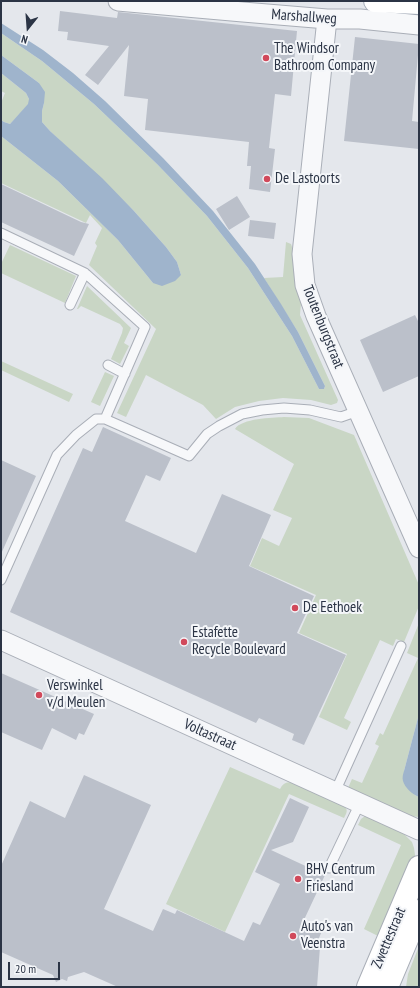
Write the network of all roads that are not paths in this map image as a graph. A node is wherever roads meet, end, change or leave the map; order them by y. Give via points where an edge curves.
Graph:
1 (118, 1) edge
2 (375, 1) edge
3 (419, 3) edge
4 (327, 19) junction
5 (419, 25) edge
6 (1, 233) edge
7 (85, 273) junction
8 (70, 305) dead end
9 (108, 365) dead end
10 (125, 374) junction
11 (358, 411) junction
12 (105, 419) junction
13 (419, 548) edge
14 (1, 580) edge
15 (1, 640) edge
16 (401, 646) dead end
17 (335, 792) junction
18 (360, 803) junction
19 (419, 830) edge
20 (419, 867) edge
21 (329, 868) dead end
22 (419, 911) edge
23 (368, 987) edge
24 (387, 987) edge

1 - 4 street, Marshallweg
2 - 3 street
4 - 5 street, Marshallweg
4 - 11 street, Toutenburgstraat via 302,254 305,285 316,316
6 - 7 lane
7 - 8 lane
7 - 10 lane via 145,327
9 - 10 lane
10 - 12 lane
11 - 12 lane via 341,417 310,410 284,408 242,414 207,434 189,456
11 - 13 street, Toutenburgstraat
12 - 14 lane via 96,419 57,455
15 - 17 street, Voltastraat
16 - 17 lane
17 - 18 street, Voltastraat
18 - 19 street, Voltastraat
18 - 21 lane
20 - 23 street, Zwettestraat
22 - 24 street, Zwettestraat

